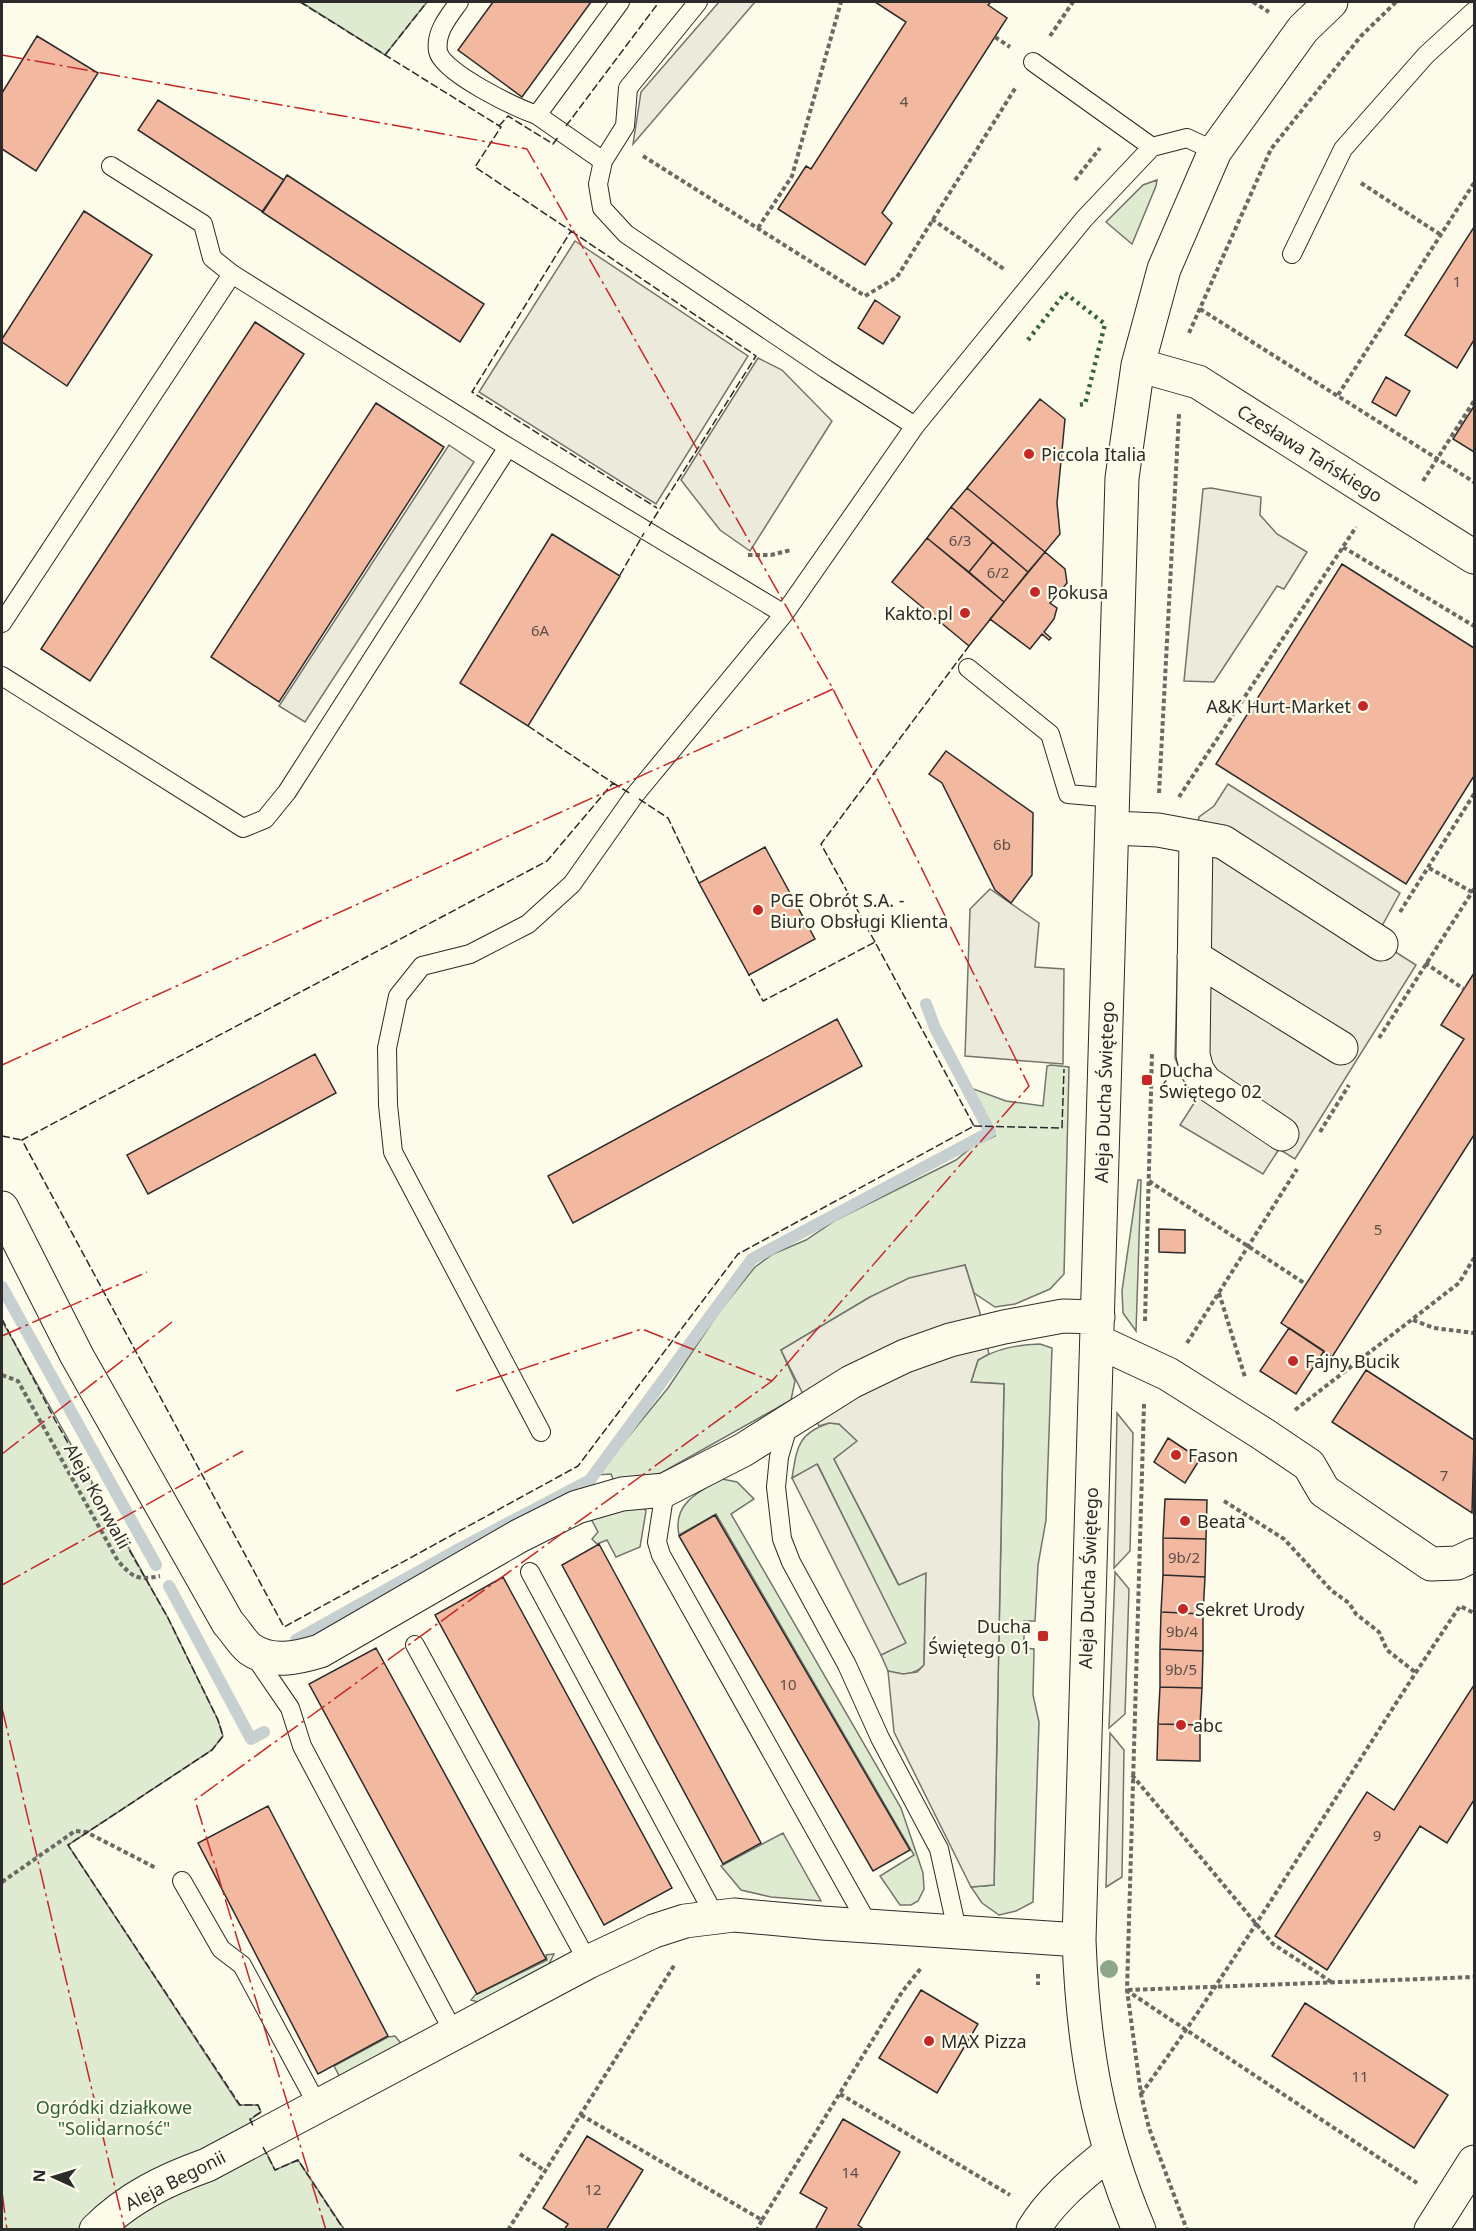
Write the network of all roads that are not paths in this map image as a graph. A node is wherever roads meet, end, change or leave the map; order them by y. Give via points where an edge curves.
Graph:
1 (459, 2) edge
2 (620, 2) edge
3 (698, 2) edge
4 (1331, 2) edge
5 (1474, 11) edge
6 (1033, 62) road end
7 (537, 115) junction
8 (1152, 147) junction
9 (1215, 152) junction
10 (603, 161) junction
11 (111, 166) dead end
12 (1292, 254) dead end
13 (232, 273) junction
14 (1138, 365) junction
15 (915, 426) junction
16 (508, 447) junction
17 (1474, 557) edge
18 (784, 614) junction
19 (2, 623) edge
20 (968, 668) dead end
21 (2, 676) edge
22 (1113, 813) junction
23 (1196, 837) junction
24 (1381, 944) road end
25 (1194, 957) junction
26 (1341, 1048) dead end
27 (1282, 1134) dead end
28 (2, 1208) edge
29 (1097, 1329) junction
30 (789, 1423) junction
31 (541, 1432) dead end
32 (664, 1490) junction
33 (1474, 1555) edge
34 (530, 1572) dead end
35 (415, 1645) dead end
36 (249, 1649) junction
37 (182, 1881) road end
38 (715, 1916) junction
39 (868, 1926) junction
40 (957, 1930) junction
41 (1078, 1940) junction
42 (588, 1962) junction
43 (454, 2033) junction
44 (318, 2106) junction
45 (1110, 2152) junction
46 (1474, 2162) edge
47 (1439, 2216) edge
48 (1038, 2222) edge
49 (96, 2229) edge
50 (1139, 2229) edge

1 - 7 lane via 445,21 438,42 439,54 449,67 515,107
2 - 7 lane
3 - 10 lane via 628,88 625,126
4 - 9 street, Aleja Ducha Świętego via 1303,29
5 - 12 lane via 1426,55 1343,149
6 - 8 lane
7 - 10 lane
8 - 9 lane via 1187,138
8 - 15 lane via 1084,219
9 - 14 street, Aleja Ducha Świętego via 1164,268
10 - 15 lane via 598,184 602,208 626,234
11 - 13 lane via 204,224 212,258
13 - 16 lane
13 - 19 lane
14 - 17 street, Czesława Tańskiego via 1198,382
14 - 22 street, Aleja Ducha Świętego via 1122,478
15 - 18 lane
16 - 18 lane
16 - 21 lane via 265,819 243,828
18 - 31 lane via 634,796 572,884 528,924 470,954 422,966 398,996 387,1048 393,1152
20 - 22 lane via 1050,734 1068,794
22 - 23 street via 1158,830
22 - 29 street, Aleja Ducha Świętego
23 - 24 street via 1223,842
23 - 25 street
25 - 26 street
25 - 27 street via 1193,1055 1197,1070 1205,1082
28 - 36 street via 77,1356 228,1623
29 - 30 street via 1063,1316 950,1340 851,1382
29 - 33 street via 1309,1466 1324,1491 1431,1564 1456,1563
29 - 41 street, Aleja Ducha Świętego
30 - 32 street
30 - 40 lane via 779,1457 776,1487 782,1539 790,1562 848,1665 880,1737 939,1849
32 - 36 street via 621,1494 576,1507 320,1651 276,1659
32 - 39 lane via 657,1542 661,1555
34 - 38 lane
35 - 42 lane
36 - 43 lane via 290,1708 302,1746
37 - 44 lane via 222,1949 242,1965
38 - 39 street, Aleja Begonii
38 - 42 street, Aleja Begonii via 654,1931
39 - 40 street, Aleja Begonii
40 - 41 street, Aleja Begonii
41 - 45 street, Aleja Ducha Świętego via 1085,2040
42 - 43 street, Aleja Begonii
43 - 44 street, Aleja Begonii
44 - 49 street, Aleja Begonii via 207,2165 148,2189
45 - 48 street via 1073,2182
45 - 50 street, Aleja Ducha Świętego
46 - 47 street

